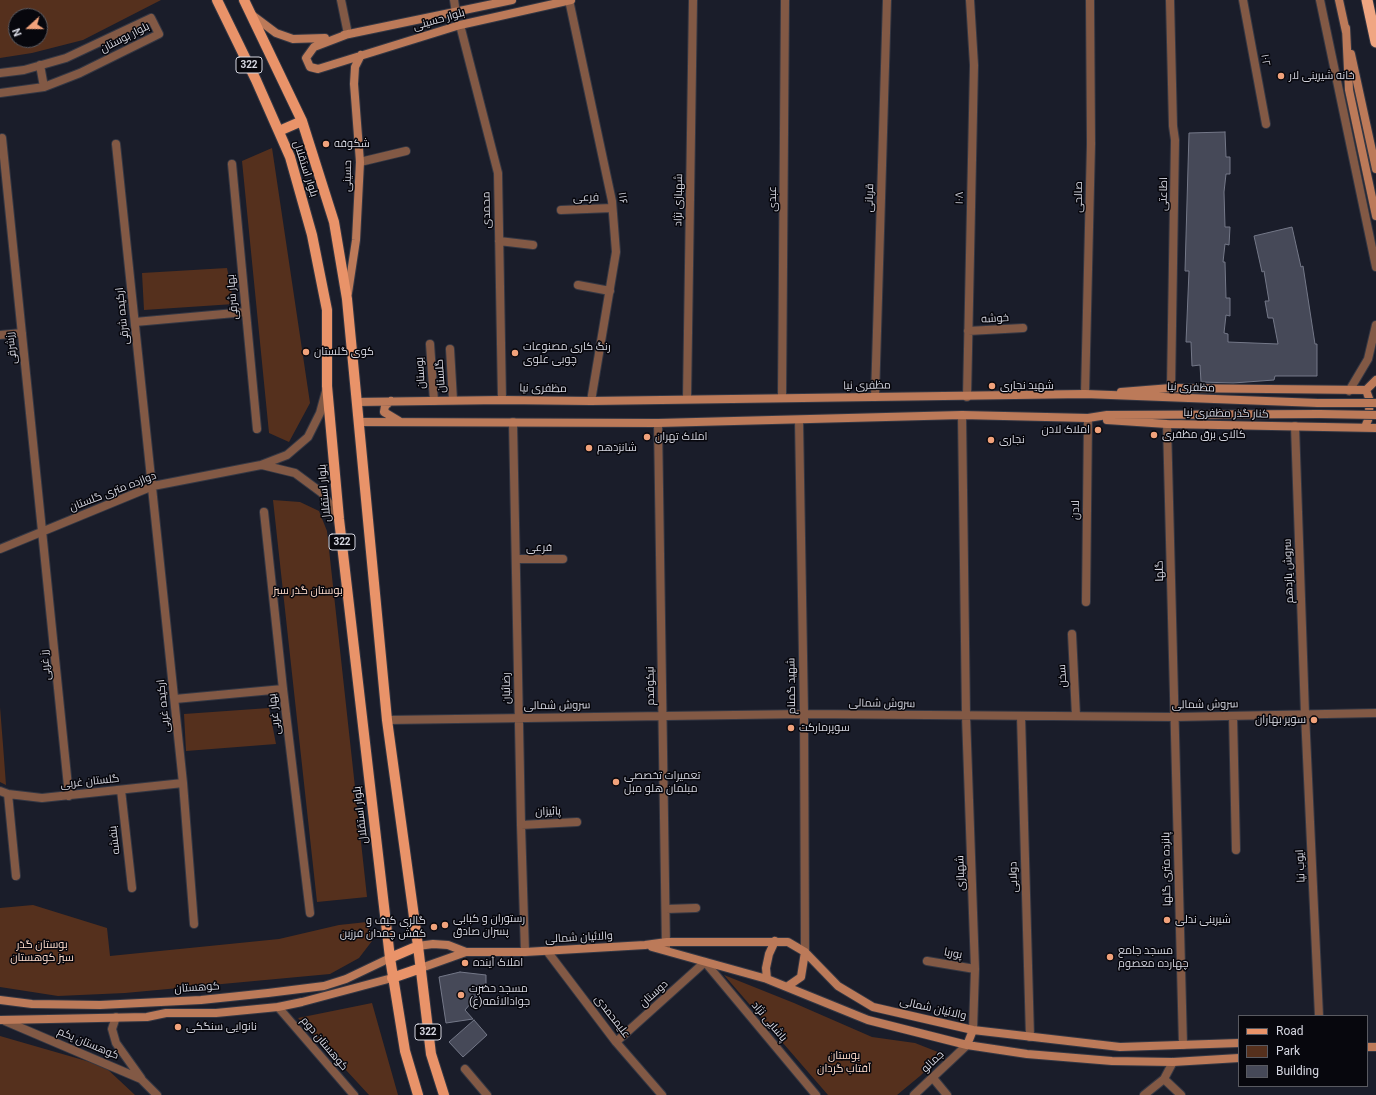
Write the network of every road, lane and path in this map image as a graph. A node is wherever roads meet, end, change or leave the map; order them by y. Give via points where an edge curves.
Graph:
1 (217, 0) edge
2 (244, 0) edge
3 (341, 0) edge
4 (454, 0) edge
5 (512, 0) edge
6 (570, 0) edge
7 (693, 0) edge
8 (785, 0) edge
9 (887, 0) edge
10 (970, 0) edge
11 (1090, 0) edge
12 (1170, 0) edge
13 (1243, 0) edge
14 (1320, 0) edge
15 (1340, 0) edge
16 (1367, 0) edge
17 (456, 13) junction
18 (250, 14) junction
19 (460, 25) junction
20 (1346, 28) junction
21 (348, 34) junction
22 (1376, 42) edge
23 (360, 55) junction
24 (40, 65) junction
25 (0, 73) edge
26 (44, 87) junction
27 (0, 93) edge
28 (302, 121) junction
29 (1266, 124) dead end
30 (279, 131) junction
31 (2, 138) dead end
32 (116, 144) dead end
33 (406, 152) dead end
34 (360, 162) junction
35 (232, 164) dead end
36 (1376, 169) edge
37 (612, 208) junction
38 (561, 210) dead end
39 (1376, 216) edge
40 (499, 241) junction
41 (533, 245) dead end
42 (1376, 267) edge
43 (578, 285) dead end
44 (610, 291) junction
45 (347, 299) junction
46 (246, 312) junction
47 (135, 322) junction
48 (1376, 325) edge
49 (1023, 328) dead end
50 (968, 331) junction
51 (22, 333) junction
52 (0, 335) edge
53 (430, 344) dead end
54 (450, 350) dead end
55 (1376, 380) edge
56 (327, 386) junction
57 (1171, 388) junction
58 (1366, 390) junction
59 (1349, 391) junction
60 (1085, 394) junction
61 (967, 396) junction
62 (875, 397) junction
63 (782, 398) junction
64 (687, 399) junction
65 (453, 400) junction
66 (502, 400) junction
67 (391, 401) junction
68 (434, 401) junction
69 (591, 401) junction
70 (357, 402) junction
71 (1376, 403) edge
72 (1376, 415) edge
73 (962, 416) junction
74 (1088, 418) junction
75 (799, 420) junction
76 (359, 422) junction
77 (400, 422) junction
78 (513, 422) junction
79 (658, 423) junction
80 (1166, 424) junction
81 (1294, 426) junction
82 (1365, 427) junction
83 (1376, 428) edge
84 (257, 429) dead end
85 (261, 465) junction
86 (153, 486) junction
87 (264, 512) dead end
88 (339, 519) junction
89 (44, 532) junction
90 (0, 549) edge
91 (516, 559) junction
92 (563, 559) dead end
93 (1086, 602) dead end
94 (1072, 634) dead end
95 (283, 689) junction
96 (175, 699) junction
97 (804, 714) junction
98 (1305, 714) junction
99 (1376, 714) edge
100 (663, 716) junction
101 (966, 716) junction
102 (1020, 716) junction
103 (1076, 716) junction
104 (1175, 716) junction
105 (1233, 716) junction
106 (519, 718) junction
107 (387, 720) junction
108 (183, 783) junction
109 (121, 790) junction
110 (0, 791) edge
111 (8, 794) junction
112 (70, 796) junction
113 (577, 822) dead end
114 (521, 825) junction
115 (1236, 850) dead end
116 (16, 876) dead end
117 (132, 888) dead end
118 (696, 908) dead end
119 (666, 909) junction
120 (310, 913) dead end
121 (194, 924) dead end
122 (775, 941) junction
123 (418, 946) junction
124 (666, 946) junction
125 (547, 951) junction
126 (466, 952) junction
127 (525, 952) junction
128 (805, 952) junction
129 (390, 958) junction
130 (927, 961) dead end
131 (705, 962) junction
132 (421, 968) junction
133 (975, 969) junction
134 (392, 978) junction
135 (767, 979) junction
136 (788, 986) junction
137 (268, 993) junction
138 (0, 1000) edge
139 (278, 1007) junction
140 (1319, 1015) edge
141 (116, 1017) junction
142 (2, 1021) edge
143 (973, 1030) junction
144 (1030, 1037) junction
145 (616, 1042) junction
146 (1238, 1043) edge
147 (967, 1045) junction
148 (1183, 1045) junction
149 (1238, 1058) edge
150 (1173, 1062) junction
151 (465, 1069) dead end
152 (933, 1078) junction
153 (141, 1079) junction
154 (1164, 1079) junction
155 (157, 1095) edge
156 (354, 1095) edge
157 (418, 1095) edge
158 (444, 1095) edge
159 (487, 1095) edge
160 (662, 1095) edge
161 (816, 1095) edge
162 (914, 1095) edge
163 (947, 1095) edge
164 (1144, 1095) edge
165 (1181, 1095) edge

1 - 30 main road, بلوار استقلال / 322
2 - 18 main road, بلوار استقلال / 322
3 - 21 street
4 - 17 street
5 - 17 main road, بلوار حسینی
6 - 19 main road, بلوار حسینی
6 - 37 street, ۱۱۶
7 - 64 street, شهبازی نژاد
8 - 63 street, عبدی
9 - 62 street, قربانی
10 - 50 street, ۱۰۸ via 974,65
11 - 60 street, صالحی via 1091,144
12 - 57 street, اطاعتی via 1175,140
13 - 29 street, ۱۰۲
14 - 42 street
15 - 20 main road
16 - 22 highway
17 - 21 main road, بلوار حسینی
18 - 21 main road via 276,33 293,39 317,40
18 - 28 main road, بلوار استقلال / 322
19 - 23 main road, بلوار حسینی
19 - 40 street, محمدی via 498,173
20 - 36 main road
20 - 39 main road via 1349,90
21 - 23 main road, بلوار حسینی via 314,47 306,58 307,63 313,69 318,69
23 - 34 main road, حسینی via 355,67 354,84
24 - 25 street, بلوار بوستان
24 - 26 street
24 - 26 street, بلوار بوستان via 66,58 151,18 158,34 80,73
26 - 27 street, بلوار بوستان
28 - 30 main road
28 - 45 main road, بلوار استقلال / 322 via 334,222
30 - 56 main road, بلوار استقلال / 322 via 290,157 312,235 327,310
31 - 51 street, رزشرقی
32 - 47 street, ارکیده شرقی
33 - 34 street
34 - 45 main road, حسینی via 356,240
35 - 46 street, بهار شرقی
37 - 38 street, فرعی
37 - 44 street, ۱۱۶ via 616,252
40 - 41 street
40 - 66 street, محمدی
43 - 44 street
44 - 69 street, ۱۱۶
45 - 70 main road, بلوار استقلال / 322
46 - 47 street
46 - 84 street, بهار شرقی
47 - 86 street, ارکیده شرقی
48 - 59 street via 1368,359
49 - 50 street, خوشه
50 - 61 street, ۱۰۸
51 - 52 street
51 - 89 street, رزشرقی
53 - 68 street, بوستان
54 - 65 street, گلستان
55 - 58 main road
56 - 85 street via 320,413 308,437 287,455
56 - 88 main road, بلوار استقلال / 322
57 - 59 main road
57 - 60 main road
58 - 59 main road
58 - 82 main road via 1370,401
60 - 61 main road, مظفری نیا
60 - 71 main road, مظفری نیا, bridge
61 - 62 main road, مظفری نیا
62 - 63 main road, مظفری نیا
63 - 64 main road, مظفری نیا
64 - 69 main road, مظفری نیا
65 - 66 main road, مظفری نیا
65 - 68 main road, مظفری نیا
66 - 69 main road, مظفری نیا
67 - 68 main road, مظفری نیا
67 - 70 main road, مظفری نیا
67 - 77 main road via 385,406 384,412
70 - 76 main road, بلوار استقلال / 322
72 - 74 main road, bridge via 1107,415
73 - 74 main road
73 - 75 main road
73 - 101 street, شهبازی
74 - 80 main road, کنار گذر مظفری نیا
74 - 93 street, لادن
75 - 79 main road
75 - 97 street, شهید گمنام
76 - 77 main road
76 - 107 main road, بلوار استقلال / 322
77 - 78 main road
78 - 79 main road
78 - 91 street, رضائیان
79 - 100 street, نیکوقدم
80 - 81 main road, کنار گذر مظفری نیا
80 - 104 street, گلها
81 - 82 main road, کنار گذر مظفری نیا
81 - 98 street, سروش یازدهم
82 - 83 main road, کنار گذر مظفری نیا
85 - 86 street, دوازده متری گلستان
85 - 88 street via 295,473 322,493
86 - 89 street, دوازده متری گلستان
86 - 96 street, ارکیده غربی
87 - 95 street, بهار غربی
88 - 129 main road, بلوار استقلال / 322
89 - 90 street, دوازده متری گلستان
89 - 112 street, رز غربی
91 - 92 street, فرعی
91 - 106 street, رضائیان
94 - 103 street, سخن
95 - 96 street
95 - 120 street, بهار غربی
96 - 108 street, ارکیده غربی
97 - 100 street, سروش شمالی
97 - 101 street, سروش شمالی
97 - 128 street, شهید گمنام
98 - 99 street, سروش شمالی
98 - 105 street, سروش شمالی
98 - 140 street, ایوب نیا
100 - 106 street, سروش شمالی
100 - 119 street, نیکوقدم
101 - 102 street, سروش شمالی
101 - 133 street, شهبازی
102 - 103 street, سروش شمالی
102 - 144 street, دولابی
103 - 104 street, سروش شمالی
104 - 105 street, سروش شمالی
104 - 148 street, پانزده متری گلها
105 - 115 street
106 - 107 street, سروش شمالی
106 - 114 street, رضائیان
107 - 123 main road, بلوار استقلال / 322
108 - 109 street, گلستان غربی
108 - 121 street, ارکیده غربی
109 - 112 street, گلستان غربی
109 - 117 street, بنفشه
110 - 111 street, گلستان غربی
111 - 112 street, گلستان غربی via 42,798
111 - 116 street
113 - 114 street, پائیزان
114 - 127 street, رضائیان
118 - 119 street
119 - 124 street, نیکوقدم
122 - 124 main road, والائیان شمالی
122 - 128 main road, والائیان شمالی via 788,942
122 - 135 main road via 767,961
123 - 126 main road, والائیان شمالی via 448,945
123 - 129 main road
123 - 132 main road, بلوار استقلال / 322
124 - 125 main road, والائیان شمالی
124 - 131 main road, والائیان شمالی
125 - 127 main road, والائیان شمالی
125 - 145 street, علیمحمدی
126 - 127 main road, والائیان شمالی
126 - 132 main road, والائیان شمالی
128 - 136 main road via 801,977
128 - 143 main road, والائیان شمالی via 838,986 873,1007
129 - 134 main road, بلوار استقلال / 322
129 - 137 main road, کوهستان via 346,979 324,986
130 - 133 street, پوریا
131 - 135 main road, والائیان شمالی
131 - 145 street, دوستان
131 - 161 street, پاشایی نژاد
132 - 134 main road
132 - 158 main road, بلوار استقلال / 322 via 431,1054
133 - 143 street, شهبازی
134 - 139 main road
134 - 157 main road, بلوار استقلال / 322 via 405,1051
135 - 136 main road, والائیان شمالی
136 - 147 main road, والائیان شمالی via 868,1020
137 - 138 main road, کوهستان via 100,1006 32,1004
137 - 139 main road
139 - 141 main road via 216,1013
139 - 156 street, کوهستان دوم
141 - 142 main road
141 - 153 street via 112,1029 116,1043
142 - 153 street, کوهستان یکم
143 - 144 main road, والائیان شمالی
143 - 147 main road
144 - 148 main road, والائیان شمالی via 1120,1047
145 - 160 street, علیمحمدی
146 - 148 main road, والائیان شمالی
147 - 150 main road, والائیان شمالی via 1027,1054 1112,1061
147 - 152 street, جمالو
149 - 150 main road, والائیان شمالی
150 - 154 street
151 - 159 street
152 - 162 street, جمالو
152 - 163 street
153 - 155 street, کوهستان یکم
154 - 164 street
154 - 165 street

